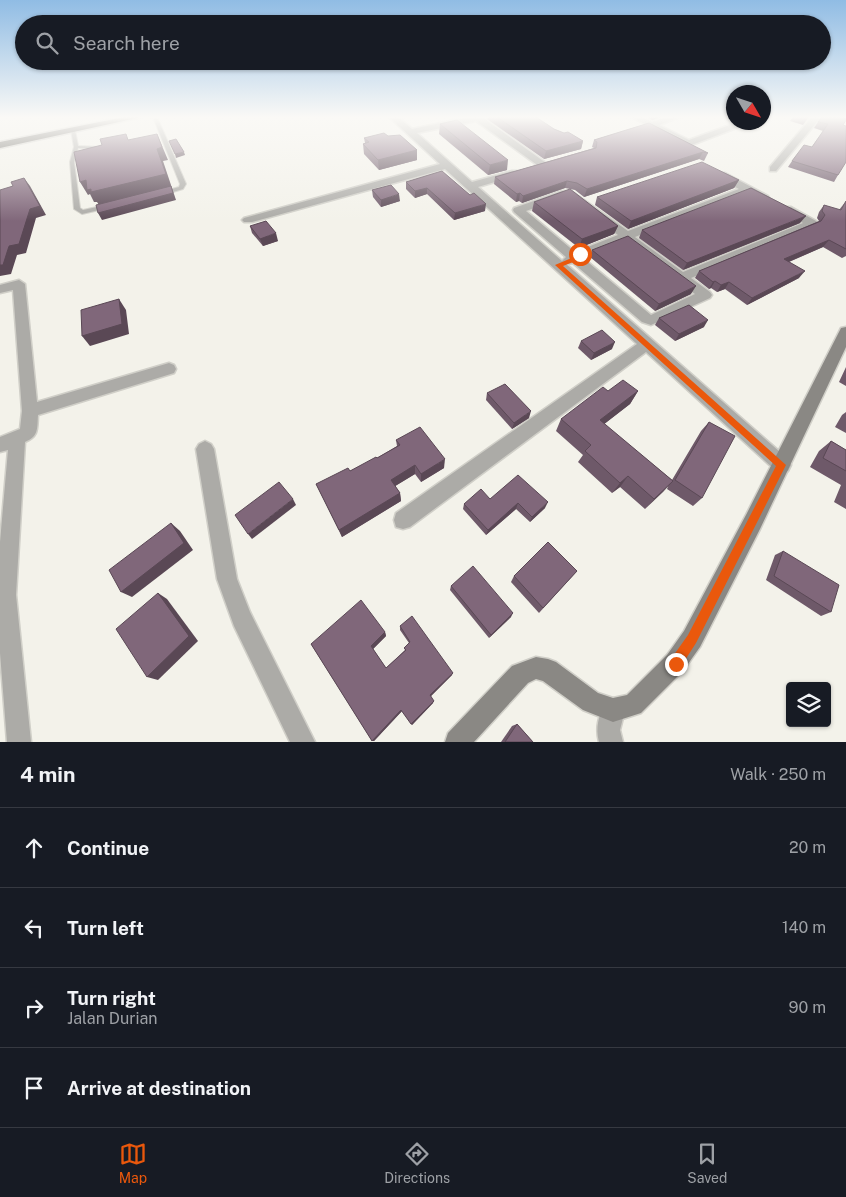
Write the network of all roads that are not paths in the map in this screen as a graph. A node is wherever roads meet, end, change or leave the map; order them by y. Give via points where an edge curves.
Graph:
1 (75, 152) edge
2 (167, 152) edge
3 (432, 152) edge
4 (521, 152) edge
5 (788, 152) edge
6 (447, 165) junction
7 (773, 169) dead end
8 (713, 170) edge
9 (471, 186) junction
10 (750, 191) junction
11 (159, 194) edge
12 (114, 205) edge
13 (248, 220) dead end
14 (629, 237) junction
15 (576, 258) junction
16 (558, 265) junction
17 (682, 277) junction
18 (0, 289) edge
19 (846, 332) edge
20 (647, 344) junction
21 (169, 369) dead end
22 (30, 411) junction
23 (9, 441) edge
24 (205, 449) dead end
25 (782, 465) junction
26 (403, 520) dead end
27 (3, 597) edge
28 (613, 710) junction
29 (19, 742) edge
30 (303, 742) edge
31 (457, 742) edge
32 (611, 742) edge

1 - 12 lane via 72,162 78,209 87,212
2 - 11 lane via 183,184 181,188
3 - 6 street
4 - 9 street via 539,166
5 - 7 street
6 - 9 street
6 - 13 street
8 - 10 street
9 - 16 street
10 - 14 street
10 - 17 street via 812,223
14 - 15 street via 585,259
14 - 15 street via 587,201 571,194 518,209
14 - 17 street
15 - 16 street
15 - 17 street via 650,320 706,295
16 - 20 street
18 - 22 street via 19,284
19 - 25 street
20 - 25 street
20 - 26 street
21 - 22 street
22 - 23 street via 28,434
23 - 27 street
24 - 30 street via 227,579 242,618
25 - 28 street via 676,664 633,706
27 - 29 street
28 - 31 street via 591,702 548,670 536,668 520,674
28 - 32 street via 608,730

